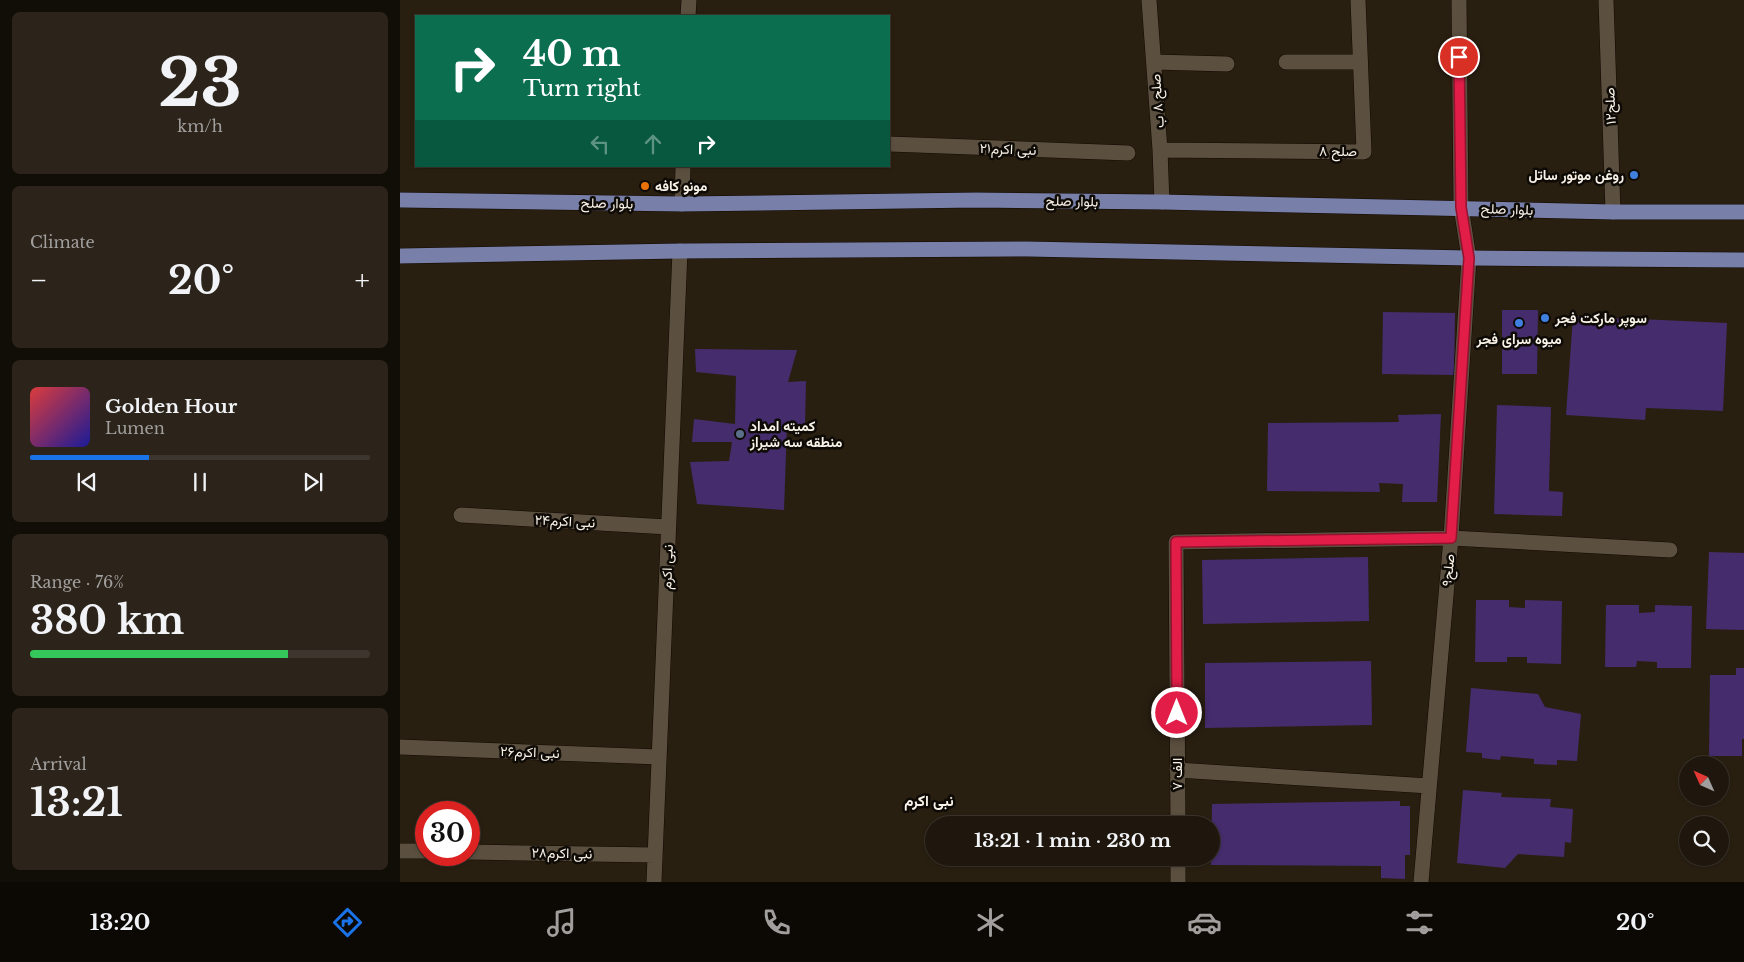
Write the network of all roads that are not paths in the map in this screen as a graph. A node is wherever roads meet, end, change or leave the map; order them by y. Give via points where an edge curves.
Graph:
1 (689, 0) edge
2 (1149, 0) edge
3 (1358, 0) edge
4 (1459, 0) edge
5 (1606, 0) edge
6 (688, 15) edge
7 (1154, 62) junction
8 (1286, 62) dead end
9 (1360, 62) junction
10 (1227, 64) dead end
11 (890, 144) edge
12 (1160, 150) junction
13 (1128, 153) dead end
14 (683, 167) edge
15 (400, 200) edge
16 (1162, 202) junction
17 (682, 204) junction
18 (1461, 207) junction
19 (1613, 212) junction
20 (1744, 212) edge
21 (680, 251) junction
22 (400, 256) edge
23 (1469, 258) junction
24 (1744, 260) edge
25 (461, 515) dead end
26 (668, 527) junction
27 (1451, 538) junction
28 (1670, 550) dead end
29 (400, 747) edge
30 (659, 757) junction
31 (1177, 770) junction
32 (1429, 786) junction
33 (1178, 816) edge
34 (400, 851) edge
35 (415, 851) edge
36 (480, 852) edge
37 (655, 855) junction
38 (1178, 866) edge
39 (654, 882) edge
40 (1178, 882) edge
41 (1421, 882) edge

1 - 6 street
2 - 7 street, صلح ۸ ب
3 - 9 street, ۸ صلح
4 - 18 street, صلح۹
5 - 19 street, صلح۱۲
7 - 10 street
7 - 12 street, صلح ۸ ب
8 - 9 street
9 - 12 street, ۸ صلح via 1364,152
11 - 13 street, نبی اکرم۲۱
12 - 16 street, صلح ۸ ب
14 - 17 street
15 - 17 main road, بلوار صلح
16 - 17 main road, بلوار صلح via 976,200
16 - 18 main road, بلوار صلح
18 - 19 main road, بلوار صلح
18 - 23 street, صلح۹
19 - 20 main road, بلوار صلح
21 - 22 main road
21 - 23 main road via 1028,249
21 - 26 street, نبی اکرم
23 - 24 main road
23 - 27 street, صلح۹
25 - 26 street, نبی اکرم۲۴
26 - 30 street, نبی اکرم
27 - 28 street
27 - 31 street, ۷ الف via 1176,542
27 - 32 street, صلح۹
29 - 30 street, نبی اکرم۲۶
30 - 37 street, نبی اکرم
31 - 32 street
31 - 33 street, ۷ الف
32 - 41 street, صلح۹
34 - 35 street
36 - 37 street, نبی اکرم۲۸
37 - 39 street, نبی اکرم
38 - 40 street

